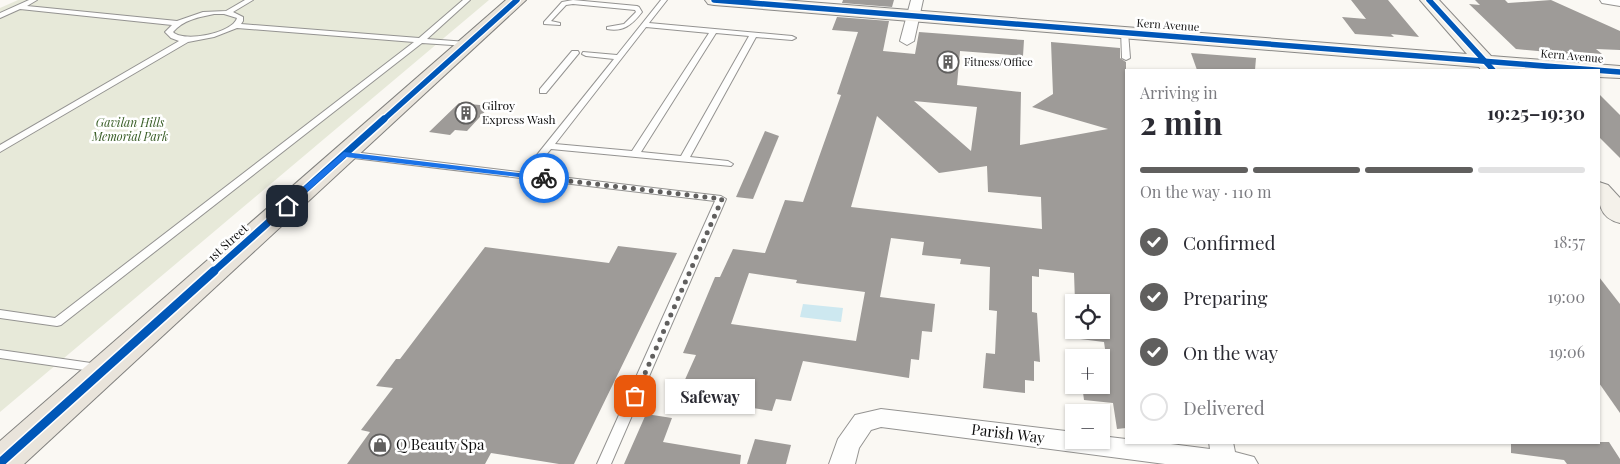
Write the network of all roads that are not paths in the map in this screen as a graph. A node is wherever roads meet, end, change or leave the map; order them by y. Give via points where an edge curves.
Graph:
1 (34, 0) edge
2 (250, 0) edge
3 (467, 0) edge
4 (517, 0) edge
5 (664, 0) edge
6 (714, 0) edge
7 (1429, 0) edge
8 (1606, 0) edge
9 (1620, 2) edge
10 (813, 4) edge
11 (19, 7) junction
12 (915, 8) edge
13 (228, 12) junction
14 (0, 16) edge
15 (178, 23) junction
16 (558, 24) dead end
17 (644, 25) junction
18 (236, 26) junction
19 (609, 28) dead end
20 (714, 32) junction
21 (1124, 32) junction
22 (753, 35) junction
23 (792, 38) dead end
24 (187, 39) junction
25 (420, 41) junction
26 (907, 41) dead end
27 (467, 44) junction
28 (575, 53) dead end
29 (586, 54) dead end
30 (619, 57) junction
31 (1126, 58) dead end
32 (1488, 65) edge
33 (1563, 69) edge
34 (1600, 71) edge
35 (1620, 72) edge
36 (543, 90) dead end
37 (549, 146) junction
38 (0, 150) edge
39 (344, 154) junction
40 (635, 154) junction
41 (684, 159) junction
42 (728, 164) dead end
43 (530, 176) junction
44 (1600, 191) edge
45 (1620, 215) edge
46 (0, 314) edge
47 (0, 354) edge
48 (105, 370) junction
49 (1229, 458) edge
50 (0, 464) edge
51 (604, 464) edge
52 (842, 464) edge

1 - 11 lane
2 - 13 lane
3 - 25 lane
4 - 27 main road, 1st Street
5 - 17 lane
6 - 10 street, Kern Avenue
7 - 32 street
8 - 9 street
10 - 12 street, Kern Avenue
11 - 14 lane
11 - 15 lane
12 - 21 street, Kern Avenue
12 - 26 street
13 - 15 lane via 199,15
13 - 18 lane via 240,17
15 - 24 lane via 169,32 171,36
16 - 19 lane via 546,23 564,3 637,8 639,12 629,25 621,29
17 - 20 lane
17 - 30 lane
18 - 24 lane via 216,35
18 - 25 lane
20 - 22 lane
20 - 40 lane
21 - 31 lane
21 - 32 street, Kern Avenue
22 - 23 lane
22 - 41 lane
24 - 38 lane
25 - 27 lane
25 - 46 lane via 57,322
27 - 39 main road, 1st Street
28 - 36 lane
29 - 30 lane
30 - 37 lane
32 - 33 street, Kern Avenue
34 - 35 street, Kern Avenue
37 - 40 lane
37 - 43 lane via 535,163
39 - 43 lane
39 - 48 main road, 1st Street
40 - 41 lane
41 - 42 lane
43 - 51 lane via 722,199
44 - 45 street
47 - 48 lane
48 - 50 main road, 1st Street
49 - 52 street, Parish Way via 881,418 863,422 847,446

